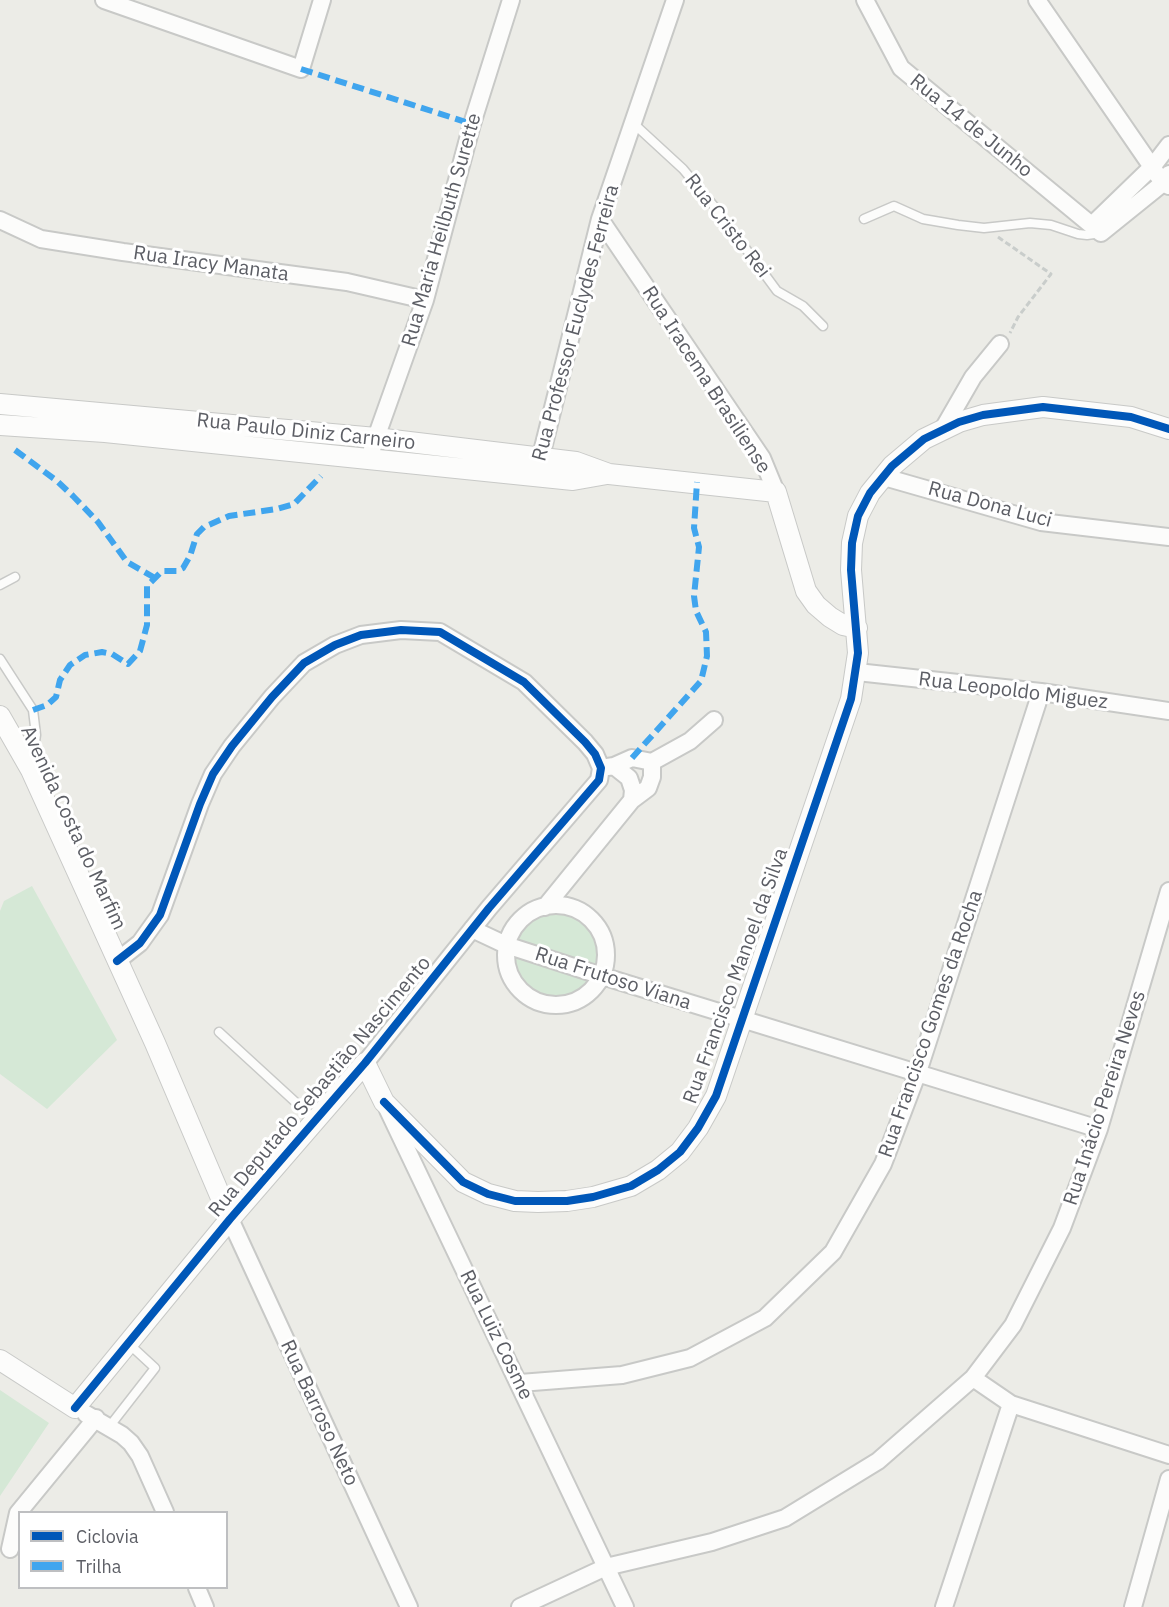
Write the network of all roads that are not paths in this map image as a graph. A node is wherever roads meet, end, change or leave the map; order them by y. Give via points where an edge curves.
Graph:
1 (322, 0) edge
2 (511, 0) edge
3 (675, 0) edge
4 (865, 0) edge
5 (1037, 0) edge
6 (112, 1) edge
7 (633, 123) junction
8 (1169, 145) edge
9 (1153, 166) junction
10 (1167, 181) edge
11 (600, 219) junction
12 (864, 219) dead end
13 (0, 220) edge
14 (1097, 229) junction
15 (425, 300) junction
16 (823, 326) dead end
17 (1000, 344) road end
18 (0, 404) edge
19 (107, 423) junction
20 (0, 425) edge
21 (943, 429) junction
22 (1169, 429) edge
23 (376, 438) junction
24 (368, 458) junction
25 (538, 467) junction
26 (884, 477) junction
27 (776, 492) junction
28 (1169, 537) edge
29 (15, 577) dead end
30 (0, 585) edge
31 (857, 628) junction
32 (0, 659) edge
33 (856, 672) junction
34 (1041, 692) junction
35 (1169, 711) edge
36 (0, 716) edge
37 (714, 720) dead end
38 (652, 762) junction
39 (608, 767) junction
40 (31, 770) junction
41 (632, 800) junction
42 (1169, 891) edge
43 (545, 907) junction
44 (472, 930) junction
45 (506, 945) junction
46 (117, 961) junction
47 (602, 976) junction
48 (741, 1019) junction
49 (219, 1032) dead end
50 (365, 1063) junction
51 (918, 1072) junction
52 (384, 1102) junction
53 (315, 1120) junction
54 (1099, 1128) junction
55 (230, 1219) junction
56 (129, 1344) junction
57 (0, 1360) edge
58 (973, 1378) junction
59 (520, 1383) junction
60 (1011, 1404) junction
61 (75, 1408) junction
62 (103, 1423) junction
63 (1169, 1455) edge
64 (1169, 1479) edge
65 (20, 1511) edge
66 (165, 1511) edge
67 (18, 1513) edge
68 (10, 1549) dead end
69 (606, 1567) junction
70 (198, 1589) edge
71 (205, 1607) edge
72 (408, 1607) edge
73 (520, 1607) edge
74 (625, 1607) edge
75 (944, 1607) edge
76 (1132, 1607) edge

1 - 6 street via 301,69
2 - 15 street, Rua Maria Heilbuth Surette via 472,124
3 - 7 street, Rua Professor Euclydes Ferreira
4 - 14 street, Rua 14 de Junho via 901,68
5 - 9 street
7 - 11 street, Rua Professor Euclydes Ferreira
7 - 16 lane, Rua Cristo Rei via 683,169 777,291 803,306
8 - 9 street
9 - 10 street
9 - 14 street
10 - 14 street
11 - 25 street, Rua Professor Euclydes Ferreira
11 - 27 street, Rua Iracema Brasiliense via 762,458
12 - 14 lane via 894,206 923,219 984,228 1030,223 1087,236
13 - 15 street, Rua Iracy Manata via 41,239 347,282
15 - 23 street, Rua Maria Heilbuth Surette
17 - 21 street via 973,377
18 - 19 street, Rua Paulo Diniz Carneiro
19 - 20 street, Rua Paulo Diniz Carneiro
19 - 23 street, Rua Paulo Diniz Carneiro
19 - 24 street, Rua Paulo Diniz Carneiro
21 - 22 street, Rua Francisco Manoel da Silva via 983,415 1043,407 1131,417
21 - 26 street, Rua Francisco Manoel da Silva via 924,439
23 - 24 street, Rua Maria Heilbuth Surette
23 - 25 street, Rua Paulo Diniz Carneiro
24 - 25 street, Rua Paulo Diniz Carneiro
25 - 27 street, Rua Paulo Diniz Carneiro via 576,462 609,474
26 - 28 street, Rua Dona Luci via 1041,522
26 - 31 street, Rua Francisco Manoel da Silva via 858,516 852,543
27 - 31 street, Rua Iracema Brasiliense via 806,591 830,617
29 - 30 lane
31 - 33 street, Rua Francisco Manoel da Silva
32 - 40 lane via 33,710 36,735
33 - 34 street, Rua Leopoldo Miguez
33 - 48 street, Rua Francisco Manoel da Silva via 851,699
34 - 35 street, Rua Leopoldo Miguez
34 - 51 street, Rua Francisco Gomes da Rocha
36 - 40 street, Avenida Costa do Marfim
37 - 38 street via 690,741
38 - 39 street via 632,758
38 - 41 street via 648,788
39 - 41 street via 629,778
39 - 44 street, Rua Deputado Sebastião Nascimento
39 - 46 street via 524,682 440,632 391,631 361,635 335,645 304,663 232,746 213,774 200,804 159,915 140,943
40 - 46 street, Avenida Costa do Marfim
41 - 43 street
42 - 54 street, Rua Inácio Pereira Neves
43 - 45 street via 527,915 514,927
43 - 47 street via 568,907 589,917 603,936 607,958
44 - 45 street, Rua Frutoso Viana
44 - 50 street, Rua Deputado Sebastião Nascimento
45 - 47 street, Rua Frutoso Viana
45 - 47 street via 509,974 514,983 542,1003 564,1005 585,996
46 - 55 street, Avenida Costa do Marfim
47 - 48 street, Rua Frutoso Viana
48 - 51 street, Rua Frutoso Viana
48 - 52 street, Rua Francisco Manoel da Silva via 716,1096 680,1152 631,1186 593,1197 538,1203 488,1194 463,1182
49 - 53 lane
50 - 52 street, Rua Luiz Cosme
50 - 53 street, Rua Deputado Sebastião Nascimento
51 - 54 street, Rua Frutoso Viana
51 - 59 street, Rua Francisco Gomes da Rocha via 883,1164 833,1252 765,1318 690,1358 622,1375
52 - 59 street, Rua Luiz Cosme
53 - 55 street, Rua Deputado Sebastião Nascimento
54 - 58 street, Rua Inácio Pereira Neves via 1062,1228 1013,1325
55 - 56 street, Rua Deputado Sebastião Nascimento
55 - 72 street, Rua Barroso Neto
56 - 61 street, Rua Deputado Sebastião Nascimento
56 - 62 lane via 155,1368
57 - 61 street
58 - 60 street
58 - 69 street, Rua Inácio Pereira Neves via 878,1461 785,1518 712,1542
59 - 69 street, Rua Luiz Cosme
60 - 63 street
60 - 75 street
61 - 62 street
62 - 65 street
62 - 66 street via 122,1435 140,1456
64 - 76 street
67 - 68 street
69 - 73 street, Rua Inácio Pereira Neves
69 - 74 street, Rua Luiz Cosme
70 - 71 street

